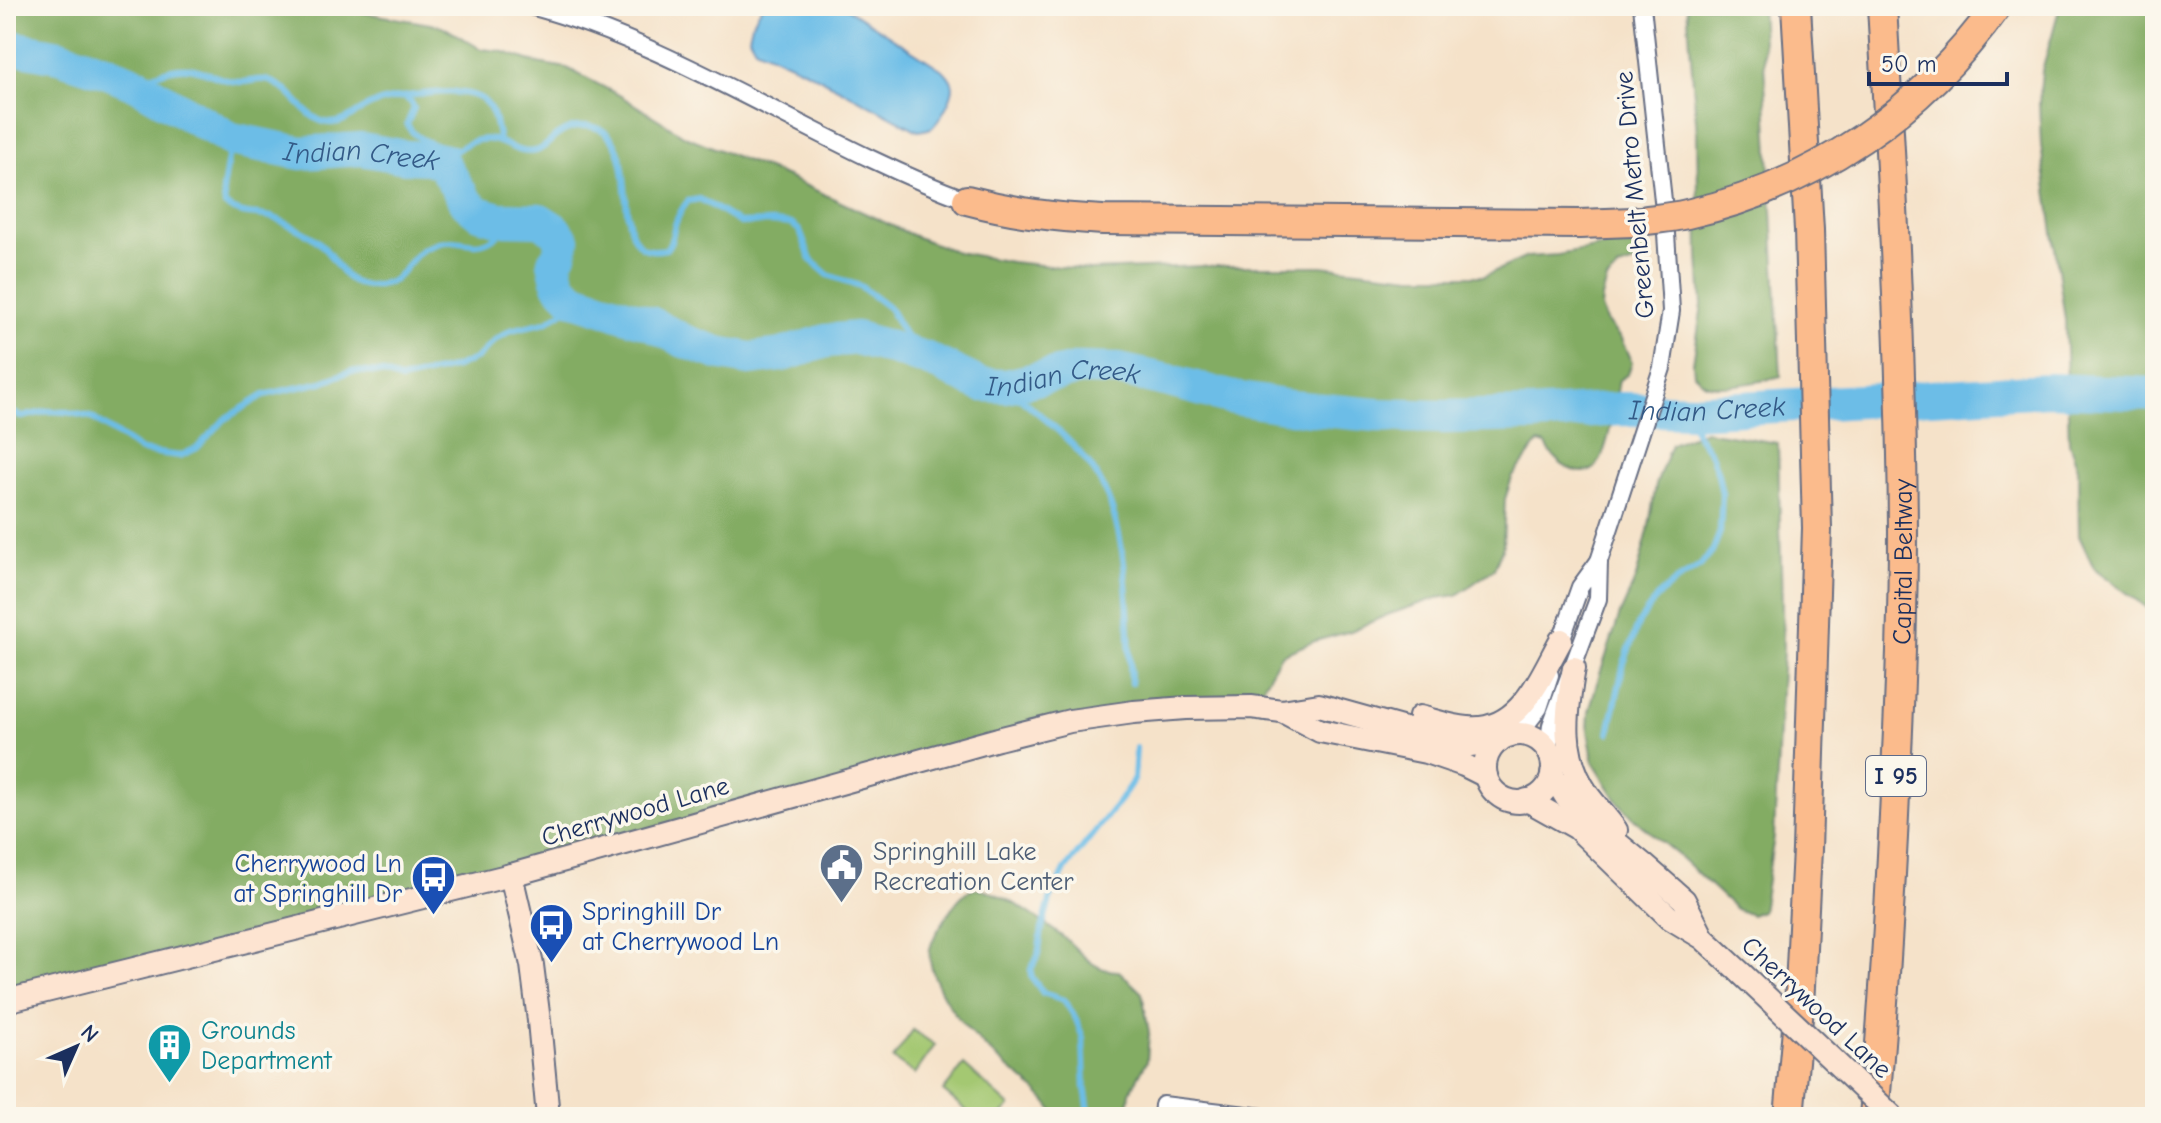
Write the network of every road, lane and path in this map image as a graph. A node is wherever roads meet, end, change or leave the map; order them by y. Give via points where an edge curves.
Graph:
1 (531, 6) edge
2 (1642, 6) edge
3 (1796, 6) edge
4 (1882, 6) edge
5 (1997, 6) edge
6 (967, 200) joint
7 (1599, 561) junction
8 (1561, 640) junction
9 (1574, 668) junction
10 (1282, 711) junction
11 (1369, 718) junction
12 (1509, 737) junction
13 (1548, 751) junction
14 (1552, 774) junction
15 (1486, 776) junction
16 (1527, 800) junction
17 (1644, 865) junction
18 (511, 875) junction
19 (1703, 938) junction
20 (6, 1001) edge
21 (548, 1117) edge
22 (1162, 1117) edge
23 (1263, 1117) edge
24 (1789, 1117) edge
25 (1874, 1117) edge
26 (1893, 1117) edge

1 - 6 street via 669,58
2 - 7 street, Greenbelt Metro Drive via 1671,311 1662,368
3 - 24 highway via 1817,528 1808,835
4 - 25 highway, Capital Beltway / I 95 via 1895,229 1903,532 1892,854
5 - 6 highway, bridge via 1935,80 1859,142 1761,192 1685,214 1579,224 1103,220 1041,216
7 - 8 street, Greenbelt Metro Drive via 1580,587
7 - 9 street, Greenbelt Metro Drive via 1598,599
8 - 11 street via 1526,703 1501,722 1469,729 1403,714
8 - 12 street, Greenbelt Metro Drive via 1539,708
9 - 13 street, Greenbelt Metro Drive via 1551,725
9 - 17 street via 1566,711 1574,767 1587,795
10 - 11 street, Cherrywood Lane via 1319,705
10 - 15 street, Cherrywood Lane via 1320,731 1426,752
10 - 18 street, Cherrywood Lane via 1186,708 1070,721
11 - 12 street, Cherrywood Lane via 1455,743
12 - 13 street via 1535,738
12 - 15 street via 1490,749
13 - 14 street
14 - 16 street via 1541,793
14 - 17 street, Cherrywood Lane via 1584,816
15 - 16 street via 1503,797
16 - 19 street, Cherrywood Lane via 1577,828 1670,918
17 - 19 street, Cherrywood Lane via 1684,900
18 - 20 street, Cherrywood Lane
18 - 21 street via 532,965
19 - 26 street, Cherrywood Lane, bridge
22 - 23 street via 1163,1105

